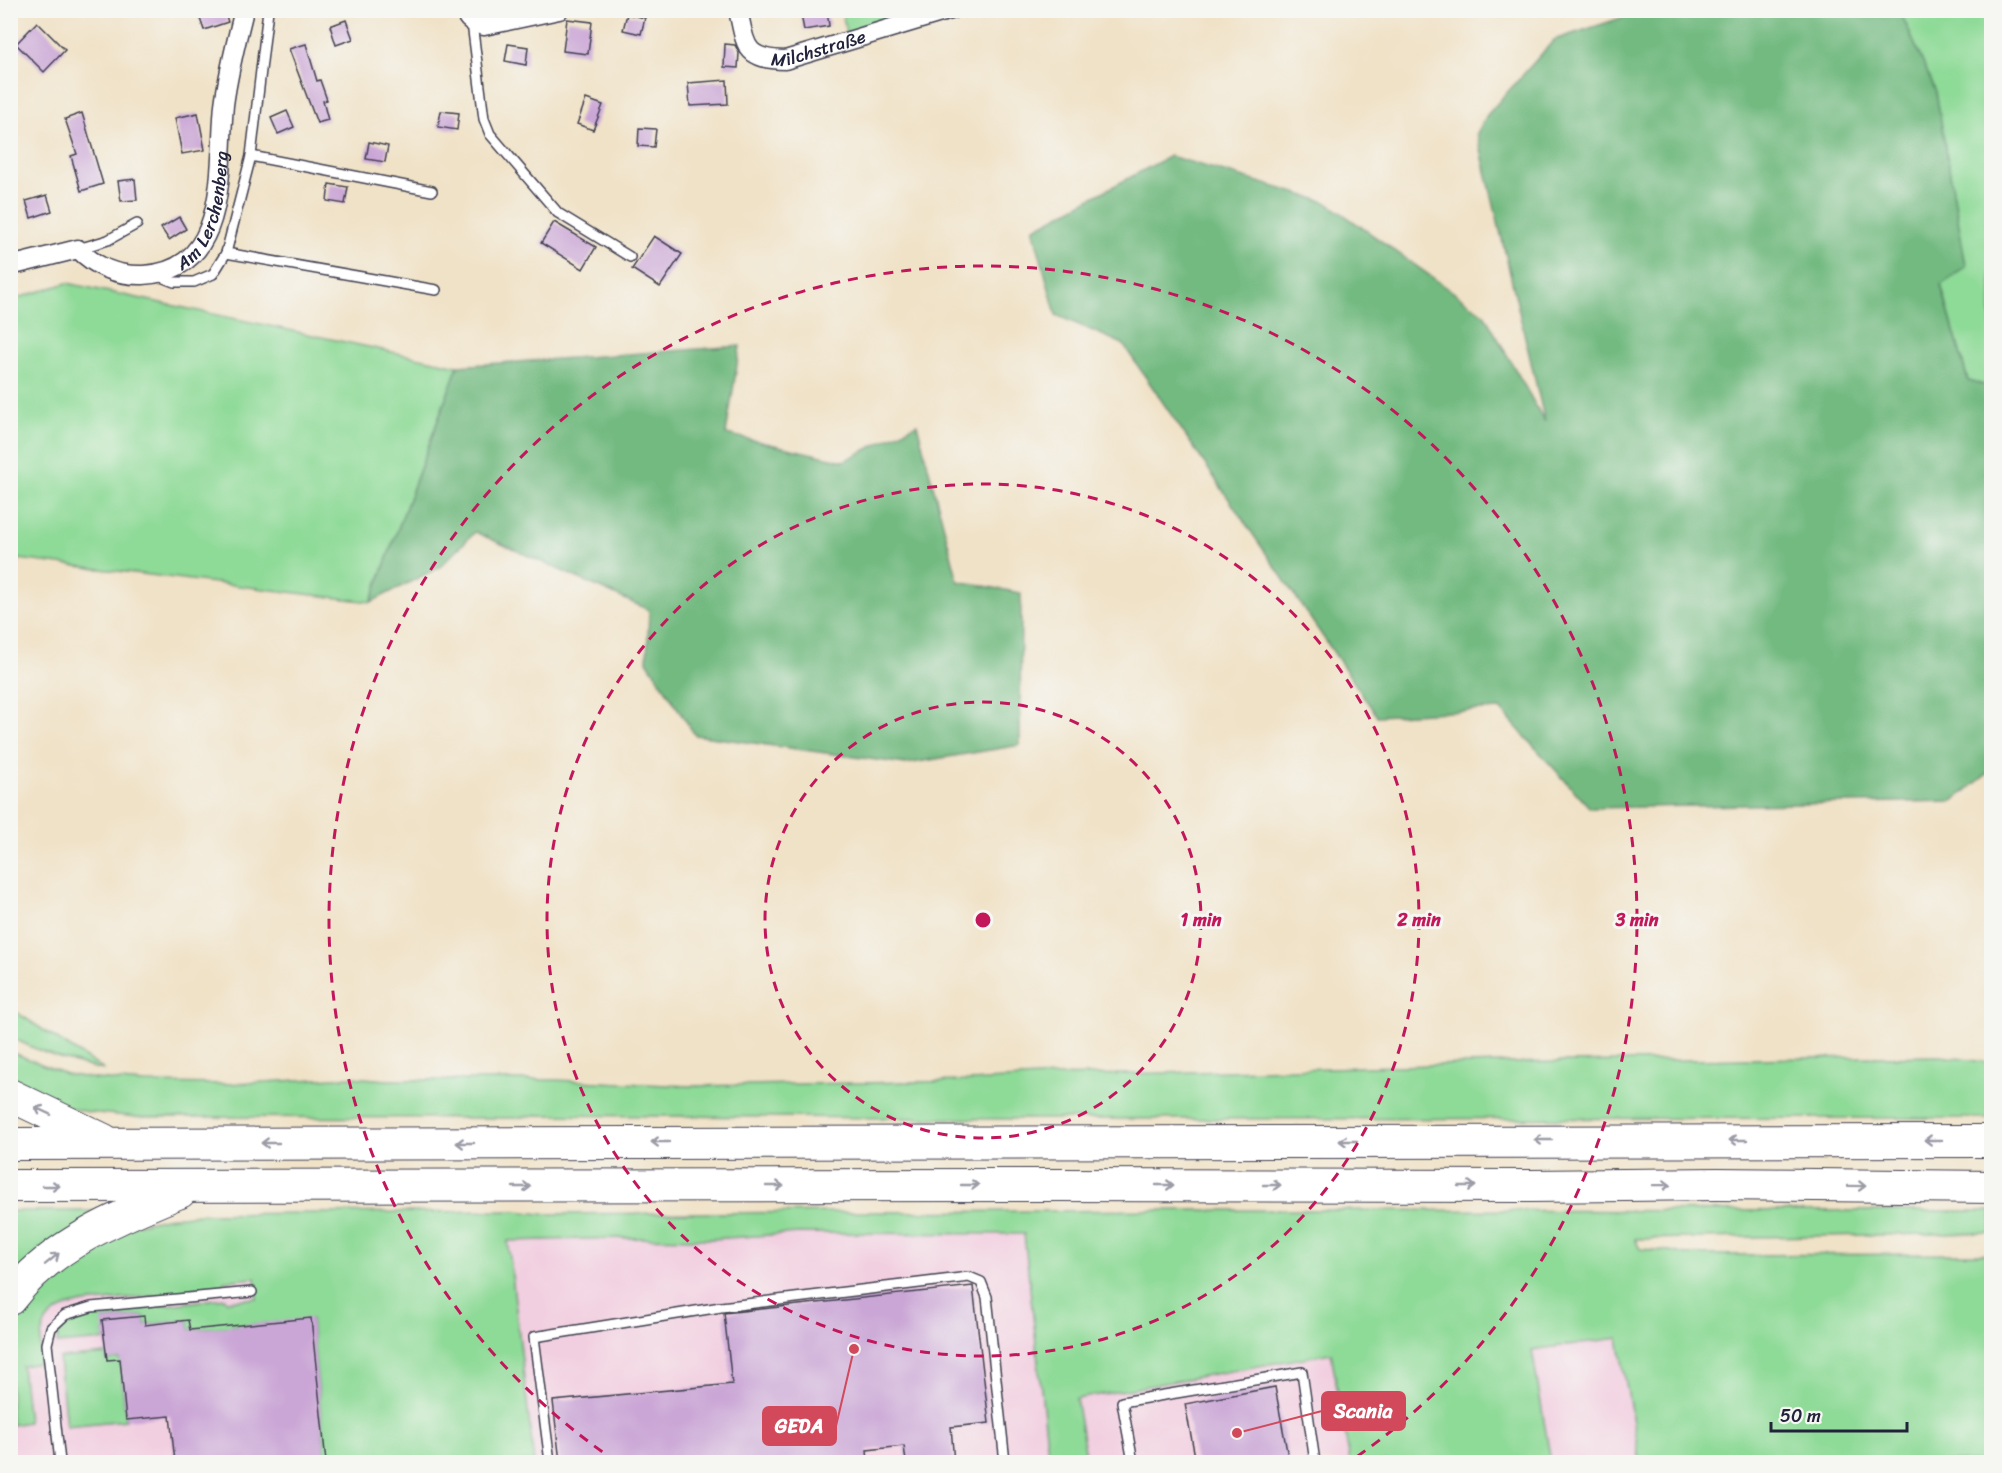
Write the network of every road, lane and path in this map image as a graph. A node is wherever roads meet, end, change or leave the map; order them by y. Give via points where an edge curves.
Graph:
1 (244, 10) edge
2 (268, 10) edge
3 (559, 10) edge
4 (738, 10) edge
5 (951, 10) edge
6 (468, 17) edge
7 (251, 156) junction
8 (432, 191) dead end
9 (137, 224) dead end
10 (78, 249) junction
11 (226, 253) junction
12 (630, 257) dead end
13 (10, 266) edge
14 (154, 274) junction
15 (436, 290) dead end
16 (10, 1095) edge
17 (1992, 1141) edge
18 (10, 1144) edge
19 (113, 1144) junction
20 (10, 1186) edge
21 (195, 1186) junction
22 (1992, 1187) edge
23 (252, 1292) dead end
24 (10, 1299) edge
25 (60, 1462) edge
26 (550, 1462) edge
27 (1005, 1462) edge
28 (1133, 1462) edge
29 (1315, 1462) edge

1 - 14 street, Am Lerchenberg via 228,78 220,183 209,228 191,257
2 - 7 lane
3 - 6 street via 484,26
4 - 5 street, Milchstraße via 749,49 768,60 785,60
6 - 12 lane via 484,119 490,134 558,213
7 - 8 lane
7 - 11 lane
9 - 10 lane via 108,240
10 - 13 street
10 - 14 street, Am Lerchenberg via 92,263 111,271
11 - 14 lane via 213,274 194,282 174,282
11 - 15 lane
19 -> 16 highway
17 -> 19 highway
18 - 19 highway
20 -> 21 highway
21 -> 22 highway
24 -> 21 highway via 73,1242
23 - 25 lane via 91,1307 65,1315 51,1328 47,1344
26 - 27 lane via 534,1337 721,1307 969,1277 981,1282 987,1297
28 - 29 lane via 1122,1402 1302,1372

